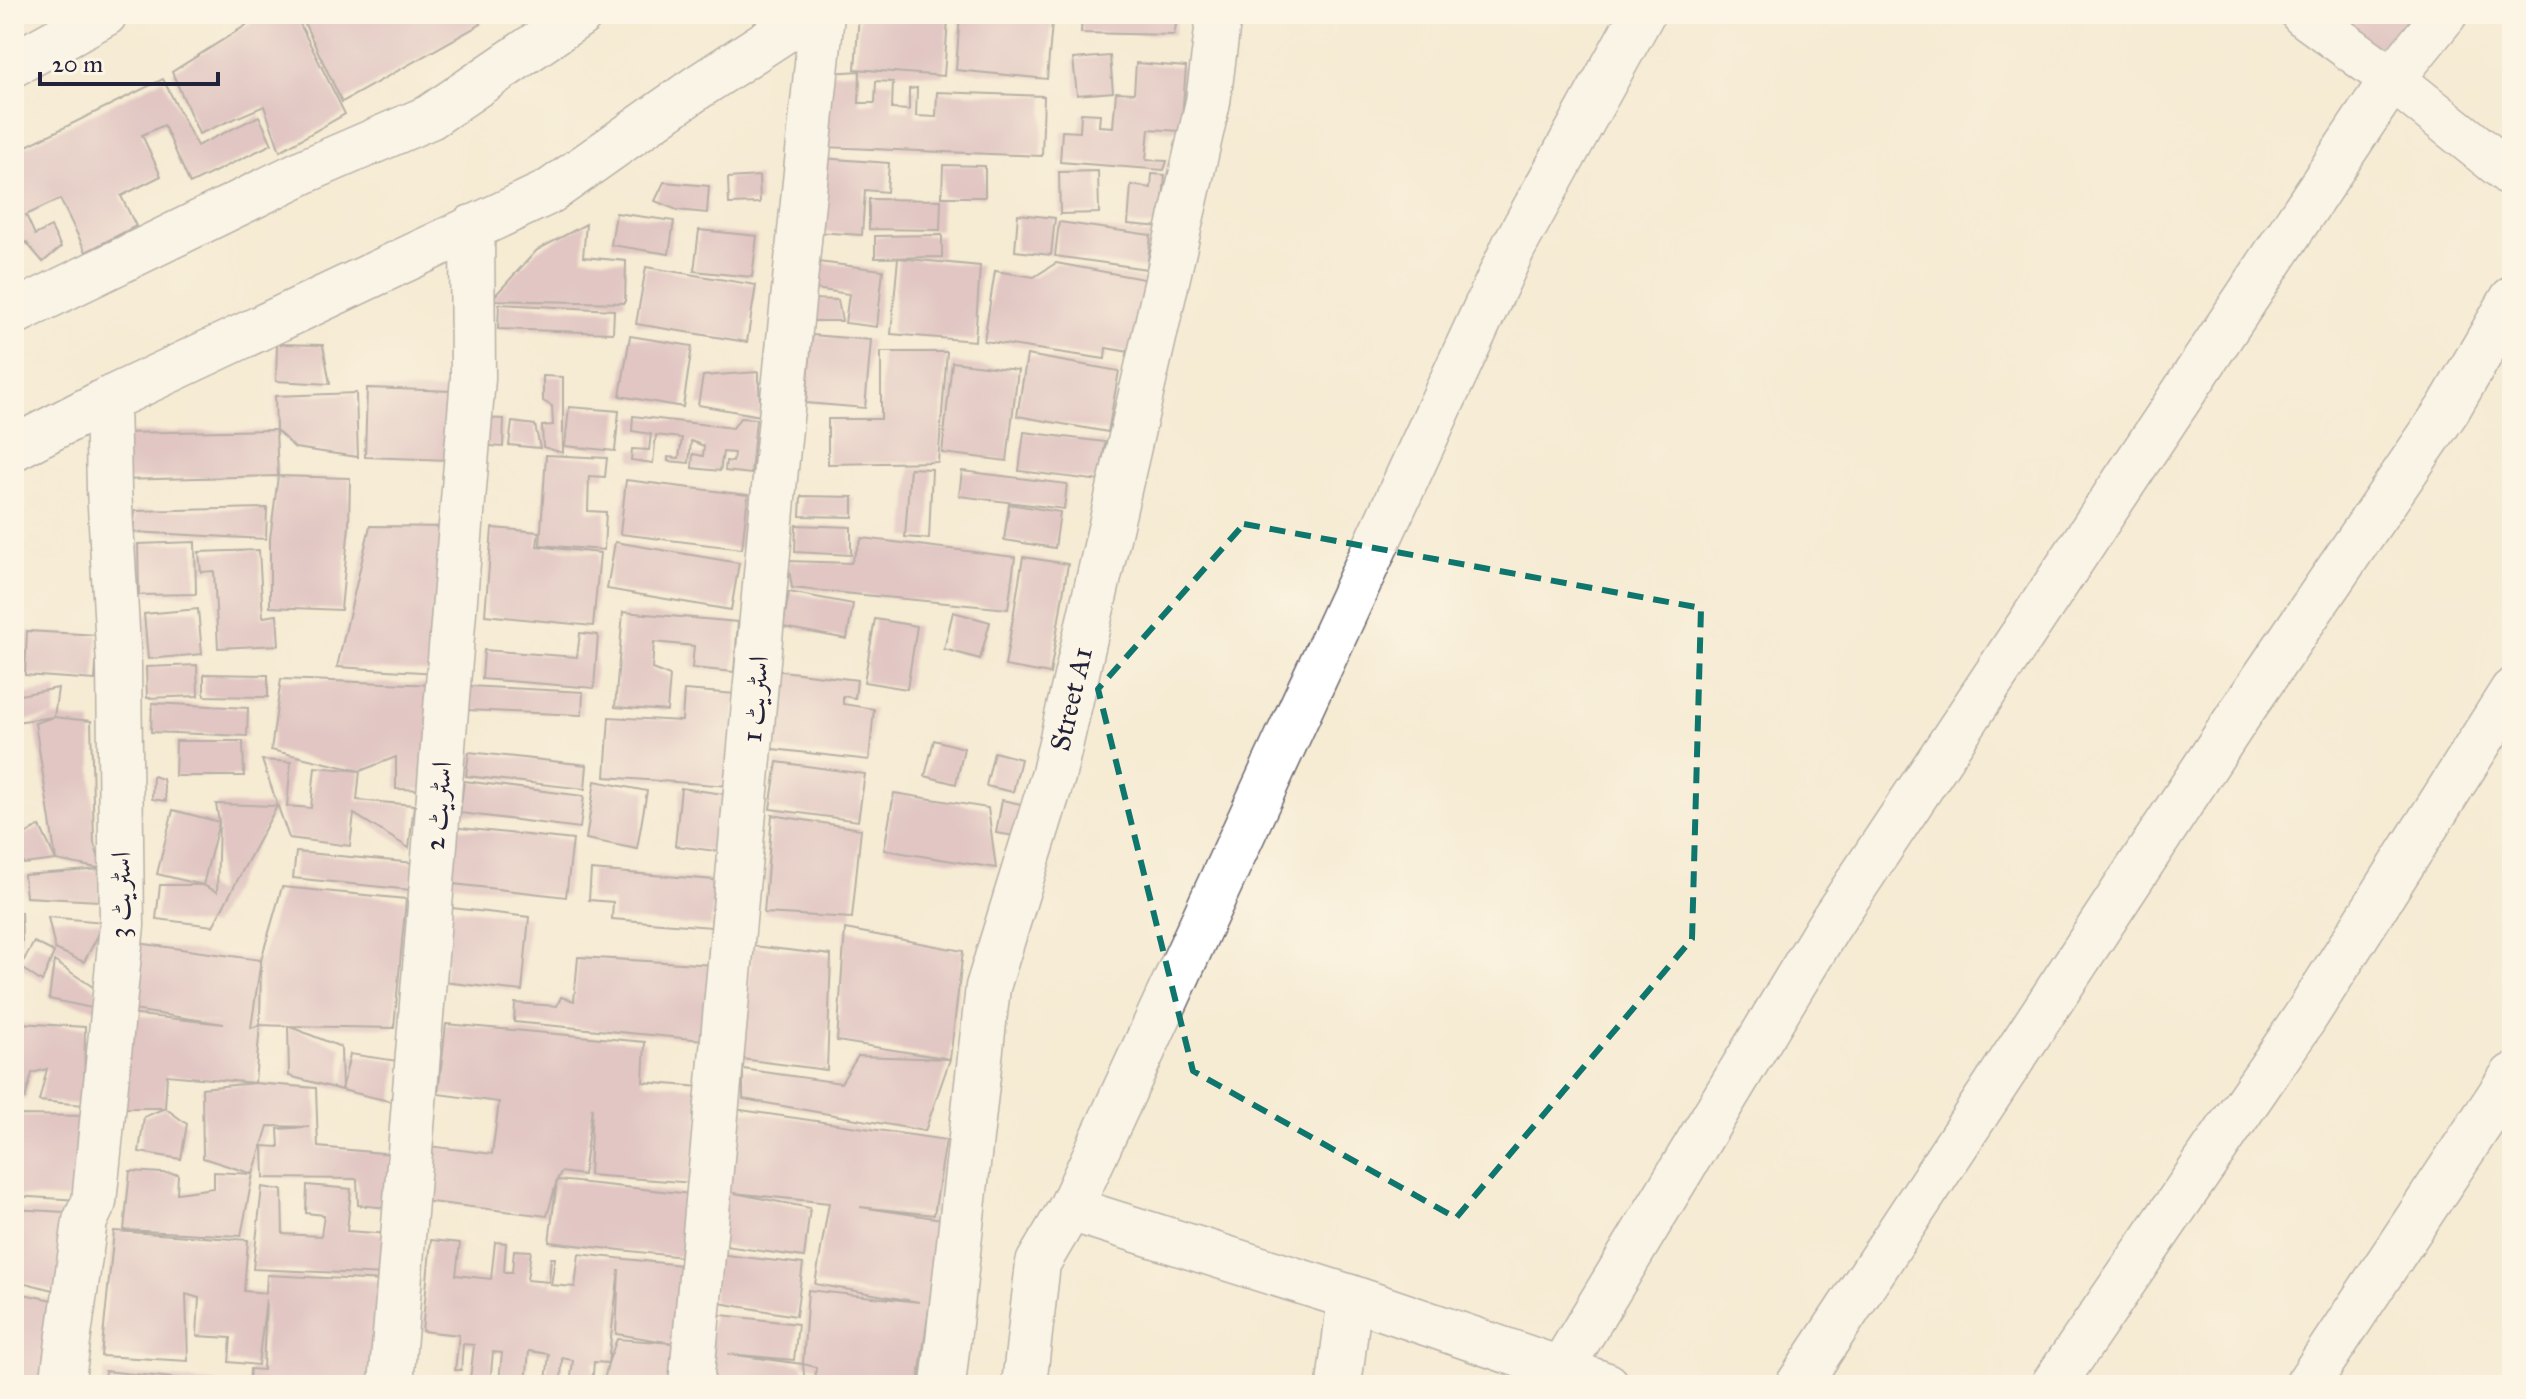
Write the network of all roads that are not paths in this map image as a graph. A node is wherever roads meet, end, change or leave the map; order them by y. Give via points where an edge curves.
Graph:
1 (105, 14) edge
2 (581, 14) edge
3 (810, 14) edge
4 (822, 14) edge
5 (1219, 14) edge
6 (1642, 14) edge
7 (2303, 14) edge
8 (2445, 14) edge
9 (14, 64) edge
10 (2392, 79) junction
11 (2512, 175) edge
12 (472, 227) junction
13 (2512, 299) edge
14 (14, 313) edge
15 (107, 400) junction
16 (14, 448) edge
17 (2512, 691) edge
18 (2512, 1076) edge
19 (1070, 1209) junction
20 (1350, 1297) junction
21 (1561, 1369) junction
22 (62, 1385) edge
23 (391, 1385) edge
24 (691, 1385) edge
25 (943, 1385) edge
26 (1024, 1385) edge
27 (1339, 1385) edge
28 (1607, 1385) edge
29 (1798, 1385) edge
30 (2053, 1385) edge
31 (2307, 1385) edge

1 - 9 street
2 - 14 street via 430,117 305,171
3 - 12 street via 549,192
4 - 24 street, اسٹریٹ 1
5 - 25 street, Street A1 via 1208,102 1054,773 988,987
6 - 19 street via 1514,246
7 - 10 street
8 - 10 street
10 - 11 street
10 - 21 street via 1828,927
12 - 15 street
12 - 23 street, اسٹریٹ 2 via 473,378
13 - 29 street via 2448,409 2243,709
15 - 16 street
15 - 22 street, اسٹریٹ 3 via 119,665 122,925 94,1202 85,1221
17 - 30 street via 2304,1019
18 - 31 street
19 - 20 street
19 - 26 street via 1038,1263
20 - 21 street
20 - 27 street
21 - 28 street

